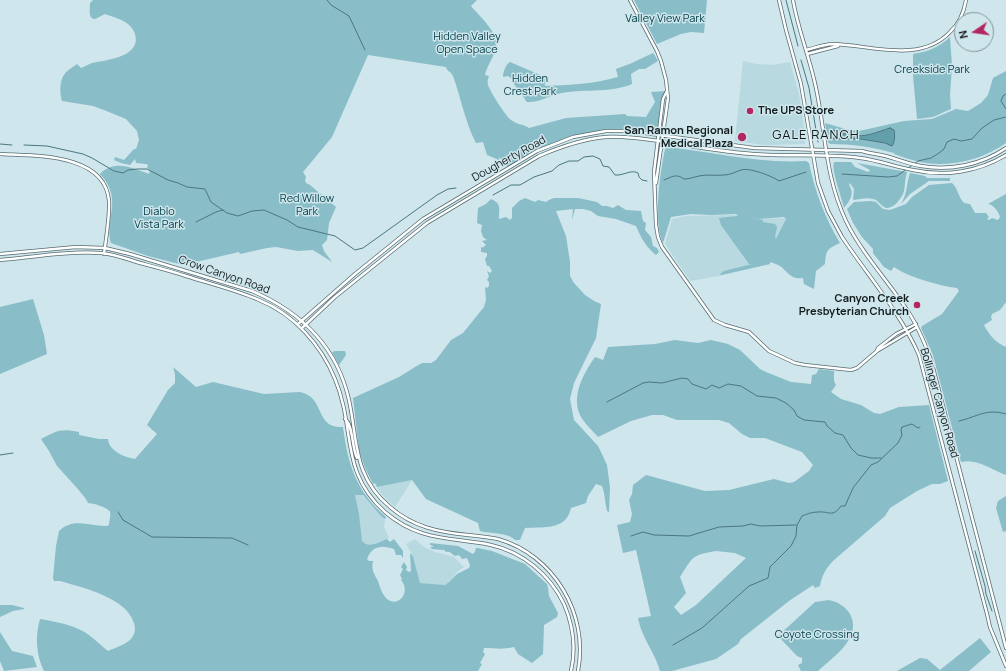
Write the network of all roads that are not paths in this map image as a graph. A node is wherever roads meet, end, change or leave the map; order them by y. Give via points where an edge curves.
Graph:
1 (630, 0) edge
2 (779, 0) edge
3 (793, 0) edge
4 (966, 0) edge
5 (806, 52) junction
6 (667, 91) junction
7 (659, 136) junction
8 (663, 136) junction
9 (658, 141) junction
10 (662, 142) junction
11 (1006, 148) edge
12 (812, 149) junction
13 (825, 150) junction
14 (0, 154) edge
15 (1006, 155) edge
16 (813, 156) junction
17 (826, 156) junction
18 (655, 192) junction
19 (104, 248) junction
20 (0, 254) edge
21 (104, 254) junction
22 (0, 260) edge
23 (302, 320) junction
24 (298, 324) junction
25 (306, 324) junction
26 (916, 326) junction
27 (302, 328) junction
28 (906, 328) junction
29 (908, 332) junction
30 (877, 351) junction
31 (345, 419) junction
32 (359, 460) junction
33 (1006, 648) edge
34 (1006, 666) edge
35 (571, 671) edge
36 (578, 671) edge

1 - 6 main road via 661,61
2 - 12 main road, Bollinger Canyon Road via 801,84
3 - 5 main road, Bollinger Canyon Road
4 - 5 main road via 953,30 942,40 925,48 904,50 828,45
5 - 13 main road, Bollinger Canyon Road via 819,100
6 - 7 main road via 663,99
6 - 8 main road
7 - 8 main road, Dougherty Road
7 - 9 main road
7 - 23 main road, Dougherty Road via 630,131 606,131 573,137 536,151 424,219
8 - 10 main road
8 - 12 main road, Dougherty Road via 754,148
9 - 10 main road, Dougherty Road
9 - 18 main road via 654,172
9 - 25 main road, Dougherty Road via 606,137 574,143 539,156 427,223 335,297
10 - 16 main road, Dougherty Road via 752,154
10 - 18 main road
11 - 13 main road, Dougherty Road via 972,164 936,168 862,151
12 - 13 main road, Dougherty Road
12 - 16 main road, Bollinger Canyon Road
13 - 17 main road, Bollinger Canyon Road
14 - 19 main road via 69,161 84,166 98,176 109,202
15 - 17 main road, Dougherty Road via 986,165 953,173 931,173 859,158
16 - 17 main road, Dougherty Road
16 - 28 main road, Bollinger Canyon Road via 822,197 834,224
17 - 26 main road, Bollinger Canyon Road via 835,194 852,232
18 - 30 main road via 656,230 662,247 711,317 718,323 749,332 769,351 805,365 851,370
19 - 20 main road, Crow Canyon Road via 76,247
19 - 21 main road
19 - 23 main road, Crow Canyon Road via 252,291
21 - 22 main road, Crow Canyon Road via 77,253
21 - 24 main road, Crow Canyon Road via 249,296 275,308
23 - 24 main road, Dougherty Road
23 - 25 main road, Crow Canyon Road
24 - 27 main road, Crow Canyon Road
25 - 27 main road, Dougherty Road
25 - 32 main road, Crow Canyon Road via 323,344 342,379 349,400
26 - 28 main road
26 - 29 main road
26 - 33 main road, Bollinger Canyon Road via 936,374
27 - 31 main road, Crow Canyon Road via 332,371
28 - 29 main road, Bollinger Canyon Road
28 - 30 main road
29 - 30 main road
29 - 34 main road, Bollinger Canyon Road via 923,367 987,614
31 - 32 main road via 349,422 352,444
31 - 35 main road, Crow Canyon Road via 351,457 359,479 372,499 392,518 428,536 501,548 520,556 545,575 569,616 574,653
32 - 36 main road, Crow Canyon Road via 372,487 402,517 443,533 490,537 513,545 536,558 556,579 573,609 579,631

